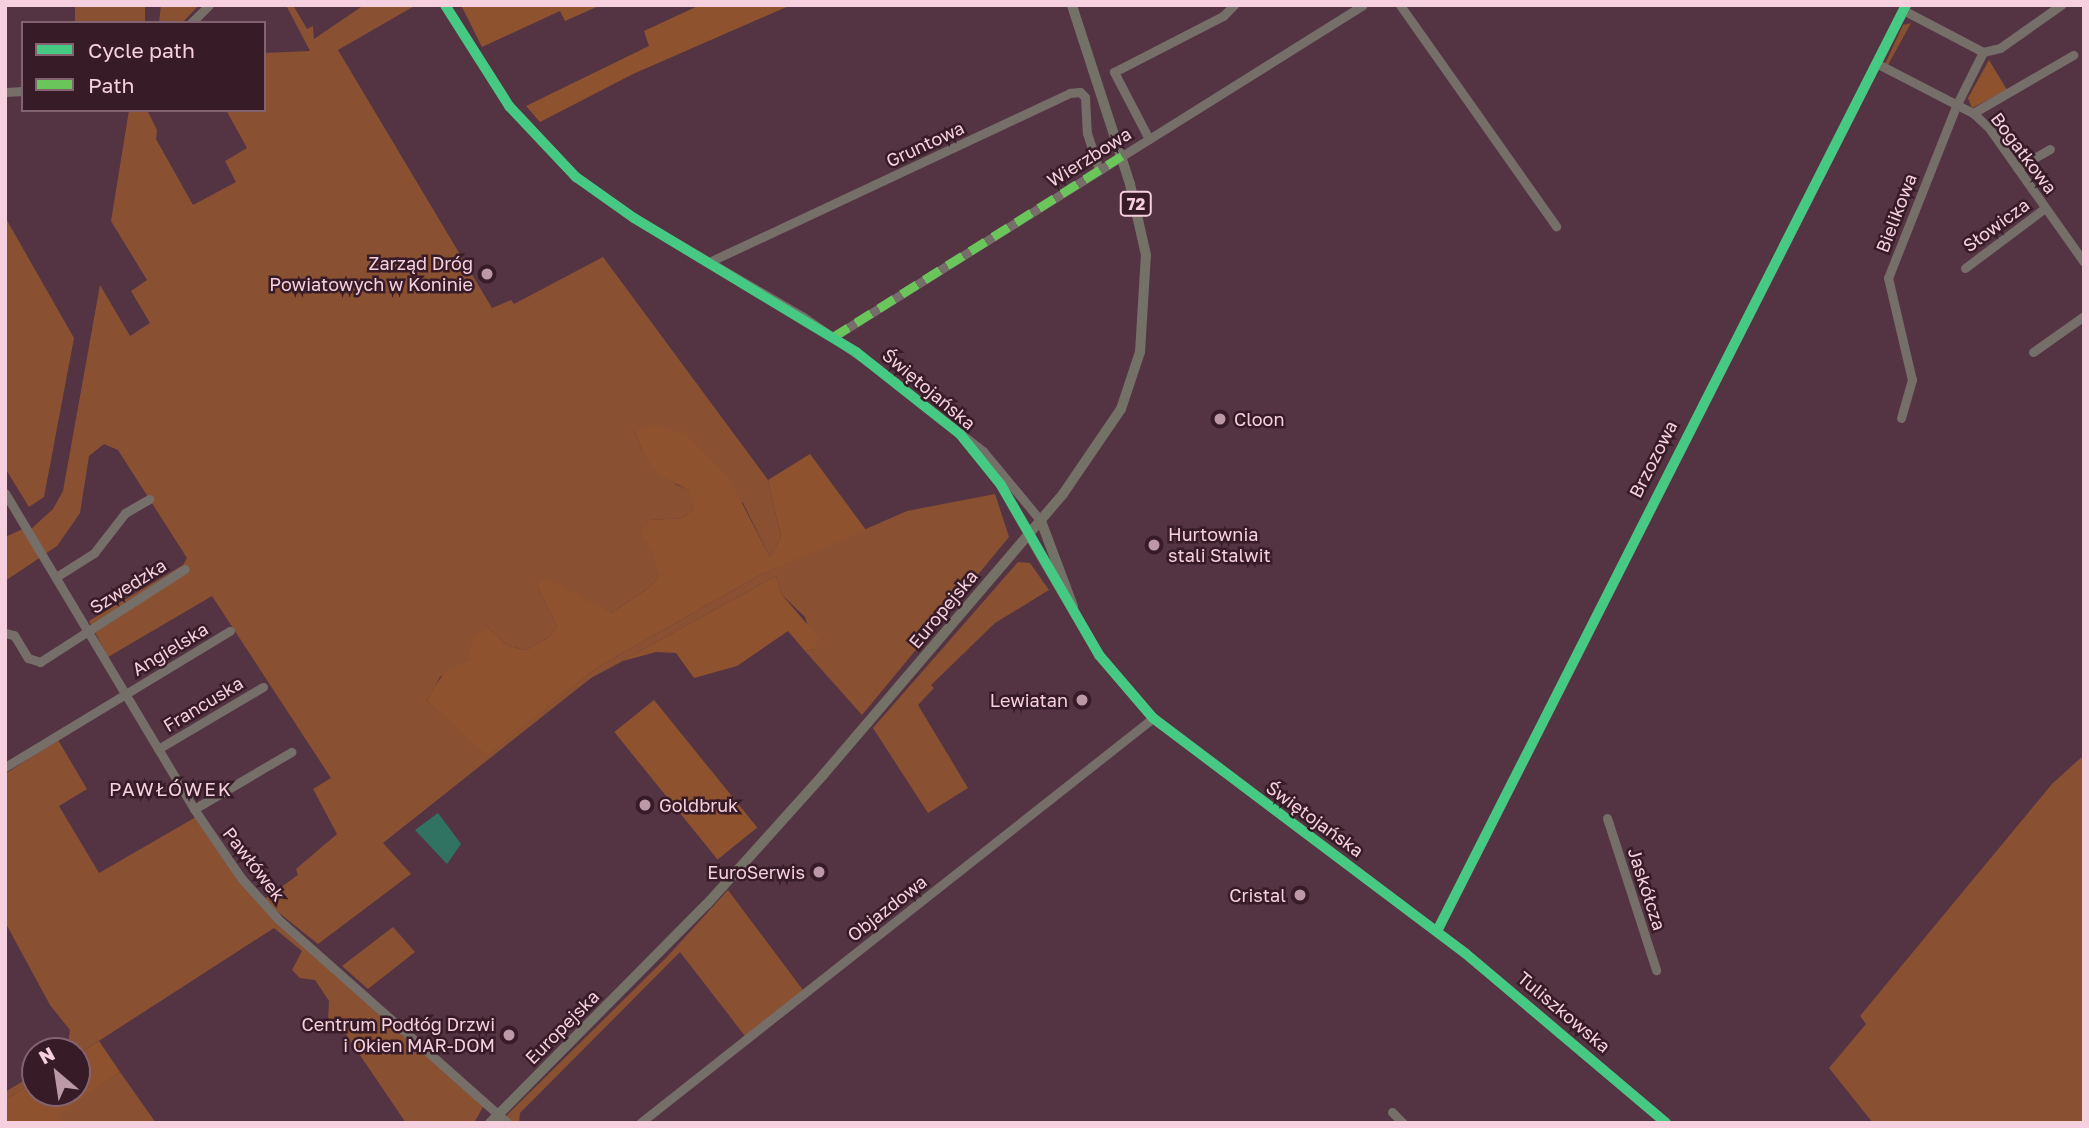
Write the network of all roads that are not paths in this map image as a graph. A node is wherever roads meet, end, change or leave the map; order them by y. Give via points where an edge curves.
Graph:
1 (209, 5) edge
2 (445, 5) edge
3 (1072, 5) edge
4 (1234, 5) edge
5 (1363, 5) edge
6 (1400, 5) edge
7 (2061, 5) edge
8 (1904, 8) edge
9 (193, 21) edge
10 (1983, 52) junction
11 (2073, 55) dead end
12 (1876, 63) junction
13 (1957, 104) junction
14 (1973, 113) junction
15 (1149, 139) junction
16 (2050, 149) dead end
17 (1122, 156) junction
18 (2017, 168) junction
19 (1099, 170) junction
20 (2045, 208) junction
21 (1556, 226) dead end
22 (709, 262) junction
23 (2084, 262) edge
24 (1965, 268) dead end
25 (2084, 316) edge
26 (833, 337) junction
27 (2033, 352) dead end
28 (1901, 418) dead end
29 (960, 434) junction
30 (5, 493) edge
31 (149, 499) dead end
32 (1041, 521) junction
33 (1029, 535) junction
34 (185, 569) dead end
35 (56, 577) junction
36 (1074, 612) junction
37 (87, 630) junction
38 (230, 631) dead end
39 (5, 633) edge
40 (264, 687) dead end
41 (125, 694) junction
42 (1153, 718) junction
43 (158, 749) junction
44 (291, 752) dead end
45 (5, 767) edge
46 (194, 809) junction
47 (1608, 818) dead end
48 (1437, 931) junction
49 (1656, 970) dead end
50 (1392, 1112) dead end
51 (498, 1114) junction
52 (490, 1123) edge
53 (508, 1123) edge
54 (640, 1123) edge
55 (1403, 1123) edge
56 (1666, 1123) edge

1 - 9 street
2 - 22 street, Świętojańska via 499,93 557,159 609,202
3 - 17 main road, Europejska / 72
4 - 15 street via 1223,16 1114,72
5 - 15 street, Wierzbowa
6 - 21 street
7 - 10 street via 2000,48
8 - 10 street
8 - 12 street, Brzozowa
10 - 13 street, Bielikowa
11 - 14 street
12 - 13 street
12 - 48 street, Brzozowa
13 - 14 street, Bogatkowa
13 - 28 street, Bielikowa via 1888,278 1912,380
14 - 18 street, Bogatkowa
15 - 17 street, Wierzbowa
16 - 18 street
17 - 19 street, Wierzbowa
17 - 32 main road, Europejska / 72 via 1146,255 1140,352 1109,431
18 - 20 street, Bogatkowa
19 - 22 street, Gruntowa via 1090,153 1085,97 1077,92
19 - 26 street, Wierzbowa
20 - 23 street, Bogatkowa
20 - 24 street, Słowicza
22 - 26 street, Świętojańska
25 - 27 street
26 - 29 street, Świętojańska
29 - 32 street, Świętojańska via 1001,470
29 - 33 street, Świętojańska via 995,476
30 - 35 street, Pawłówek
31 - 35 street via 125,513 94,554
32 - 33 main road, Europejska / 72
32 - 36 main road, Świętojańska
33 - 36 main road, Świętojańska
33 - 51 main road, Europejska via 751,856
34 - 37 street, Szwedzka
35 - 37 street, Pawłówek
36 - 42 main road, Świętojańska via 1113,674
37 - 39 street, Szwedzka via 40,662 28,658 14,635
37 - 41 street, Pawłówek
38 - 41 street, Angielska
40 - 43 street, Francuska
41 - 43 street, Pawłówek
41 - 45 street, Angielska
42 - 48 main road, Świętojańska
42 - 54 street, Objazdowa
43 - 46 street, Pawłówek
44 - 46 street
46 - 51 street, Pawłówek via 267,908
47 - 49 street, Jaskółcza
48 - 56 main road, Tuliszkowska
50 - 55 street
51 - 52 main road, Europejska
51 - 53 street, Pawłówek

